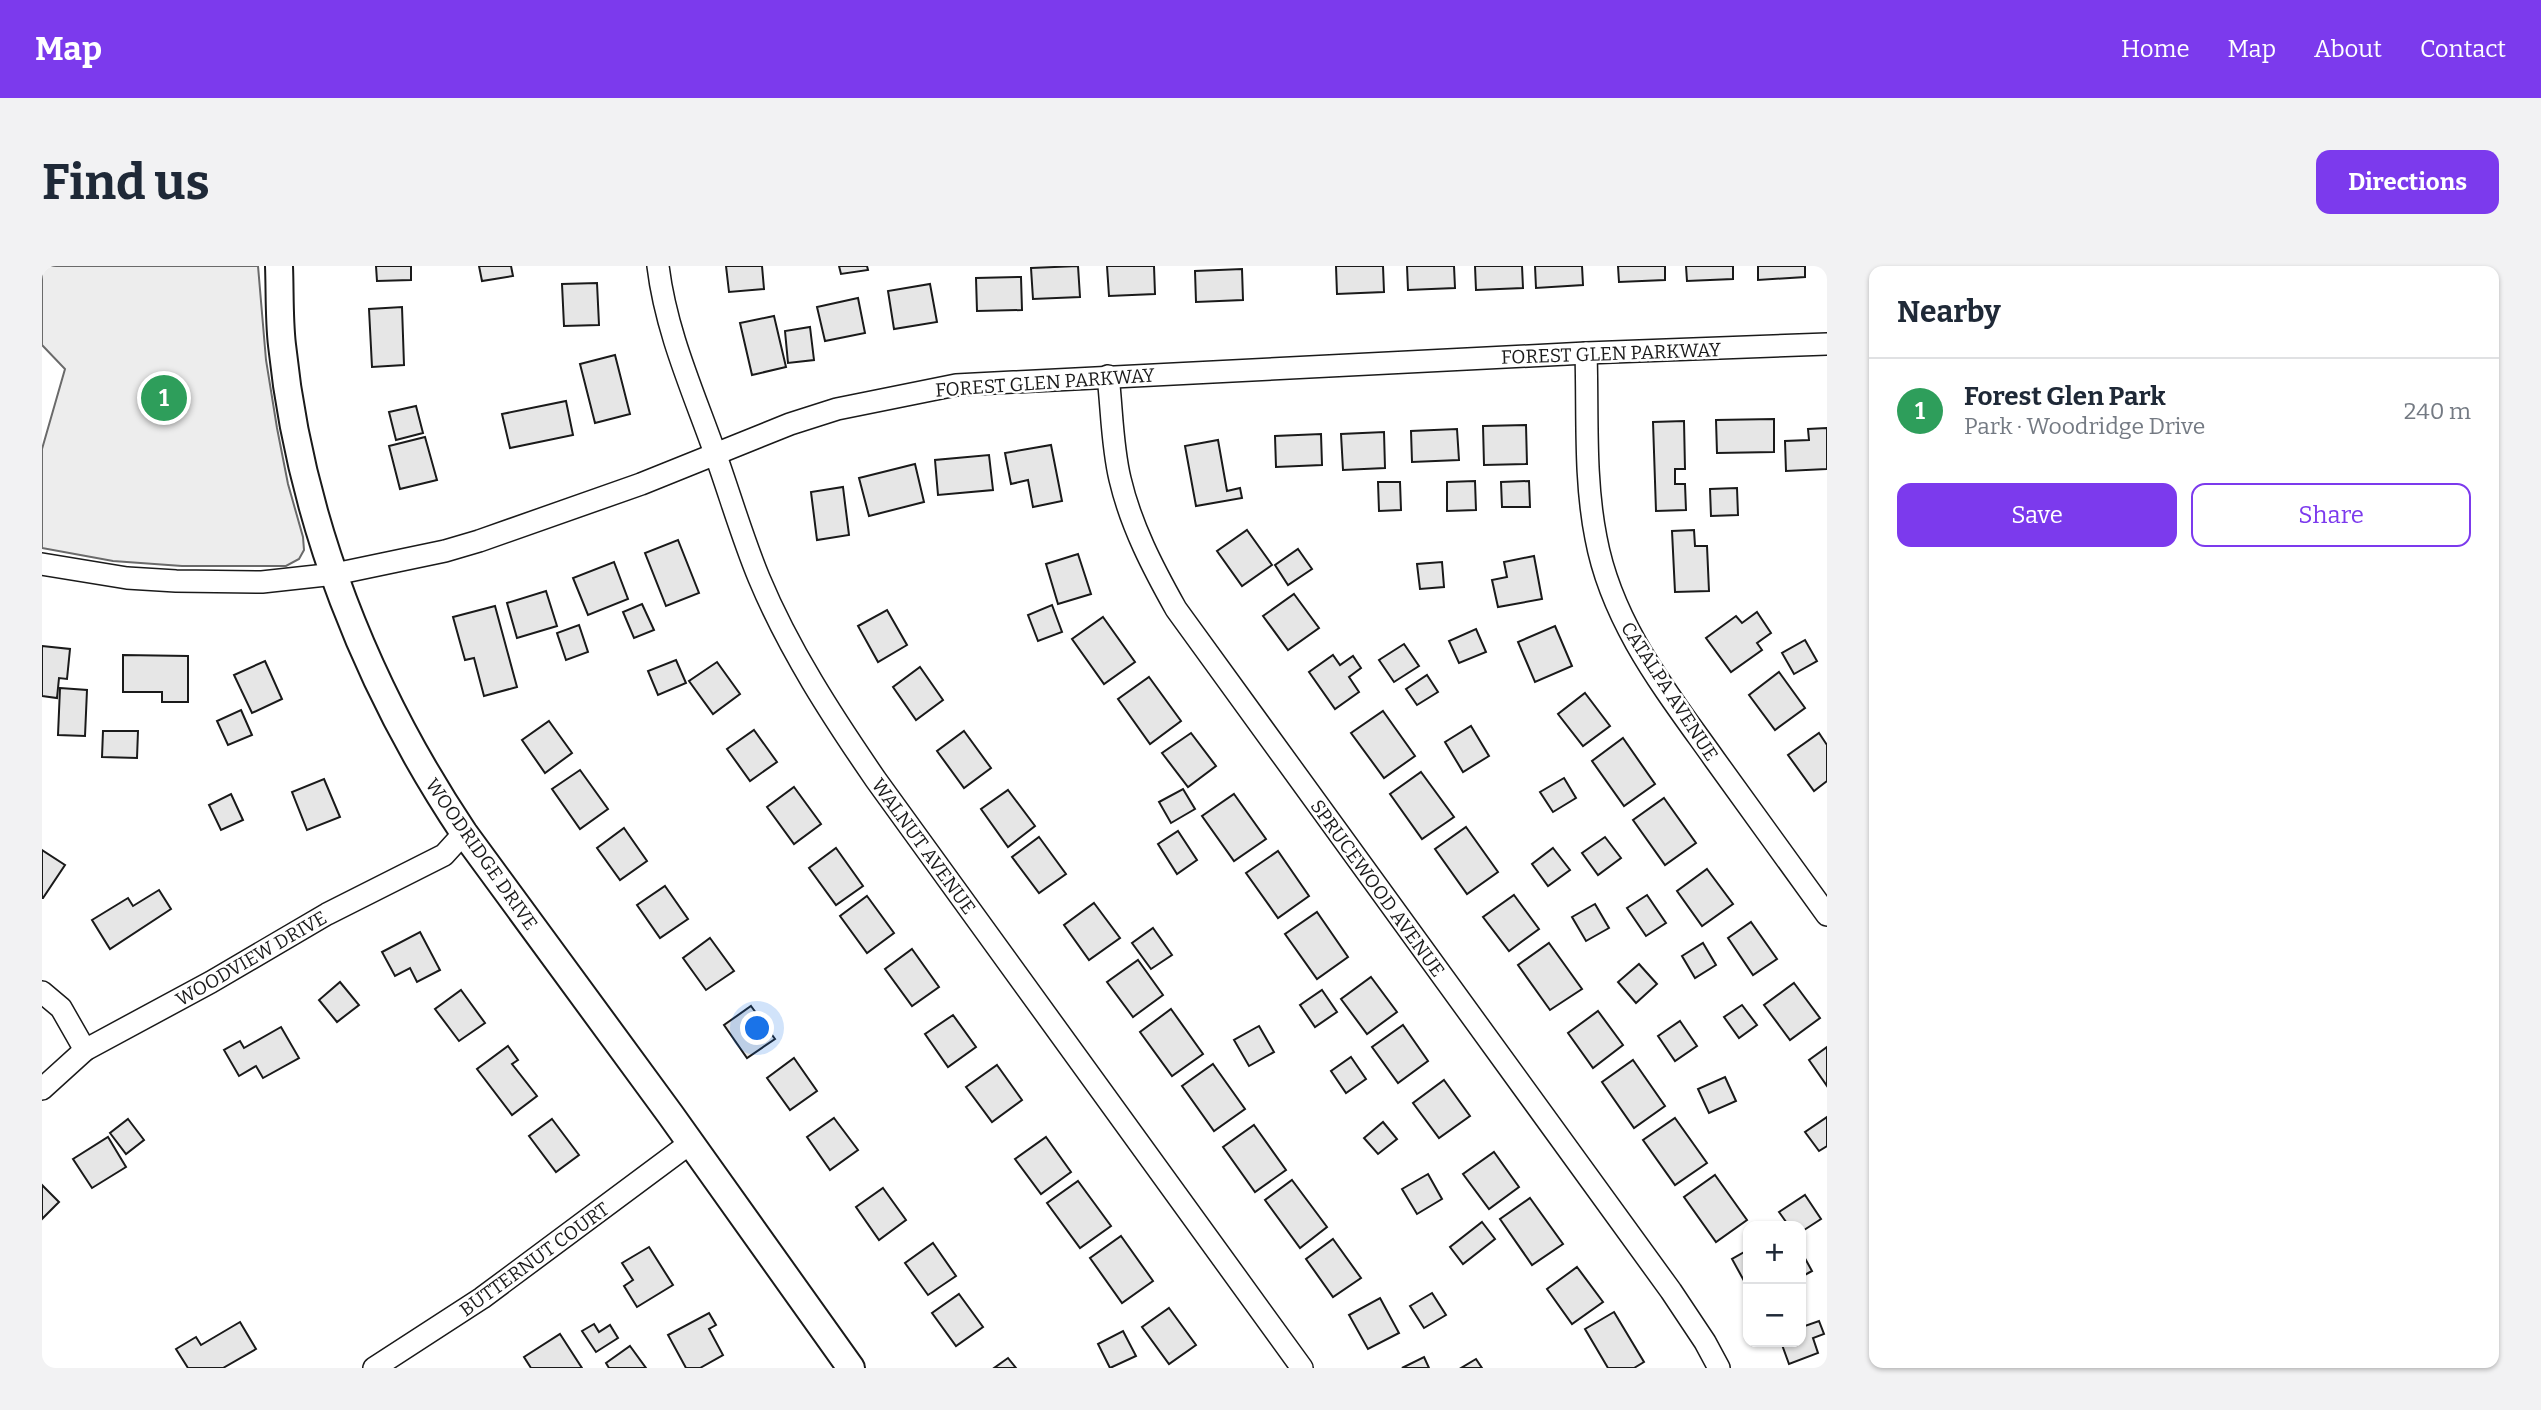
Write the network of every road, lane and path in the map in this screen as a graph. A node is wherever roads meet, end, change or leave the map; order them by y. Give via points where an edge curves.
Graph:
1 (279, 266) edge
2 (658, 266) edge
3 (1827, 344) edge
4 (1586, 353) junction
5 (1108, 376) junction
6 (715, 454) junction
7 (42, 564) edge
8 (335, 574) junction
9 (464, 833) junction
10 (1827, 915) edge
11 (42, 992) edge
12 (85, 1050) junction
13 (42, 1089) edge
14 (690, 1144) junction
15 (374, 1368) edge
16 (851, 1368) edge
17 (1302, 1368) edge
18 (1718, 1368) edge

1 - 8 street, WOODRIDGE DRIVE via 289,393 309,489
2 - 6 street, WALNUT AVENUE via 673,342
3 - 4 street, FOREST GLEN PARKWAY
4 - 5 street, FOREST GLEN PARKWAY
4 - 10 street, CATALPA AVENUE via 1590,497 1596,539 1619,613 1667,693
5 - 6 street, FOREST GLEN PARKWAY via 956,385 889,398 790,424
5 - 18 street, SPRUCEWOOD AVENUE via 1119,478 1150,564 1176,610 1671,1292
6 - 8 street, FOREST GLEN PARKWAY via 479,541
6 - 17 street, WALNUT AVENUE via 760,581 837,723
7 - 8 street, FOREST GLEN PARKWAY via 176,582 262,582
8 - 9 street, WOODRIDGE DRIVE via 367,660 393,713
9 - 12 street, WOODVIEW DRIVE via 444,855 327,914
9 - 14 street, WOODRIDGE DRIVE
11 - 12 street via 61,1008
12 - 13 street, WOODVIEW DRIVE
14 - 15 street, BUTTERNUT COURT via 482,1298
14 - 16 street, WOODRIDGE DRIVE

